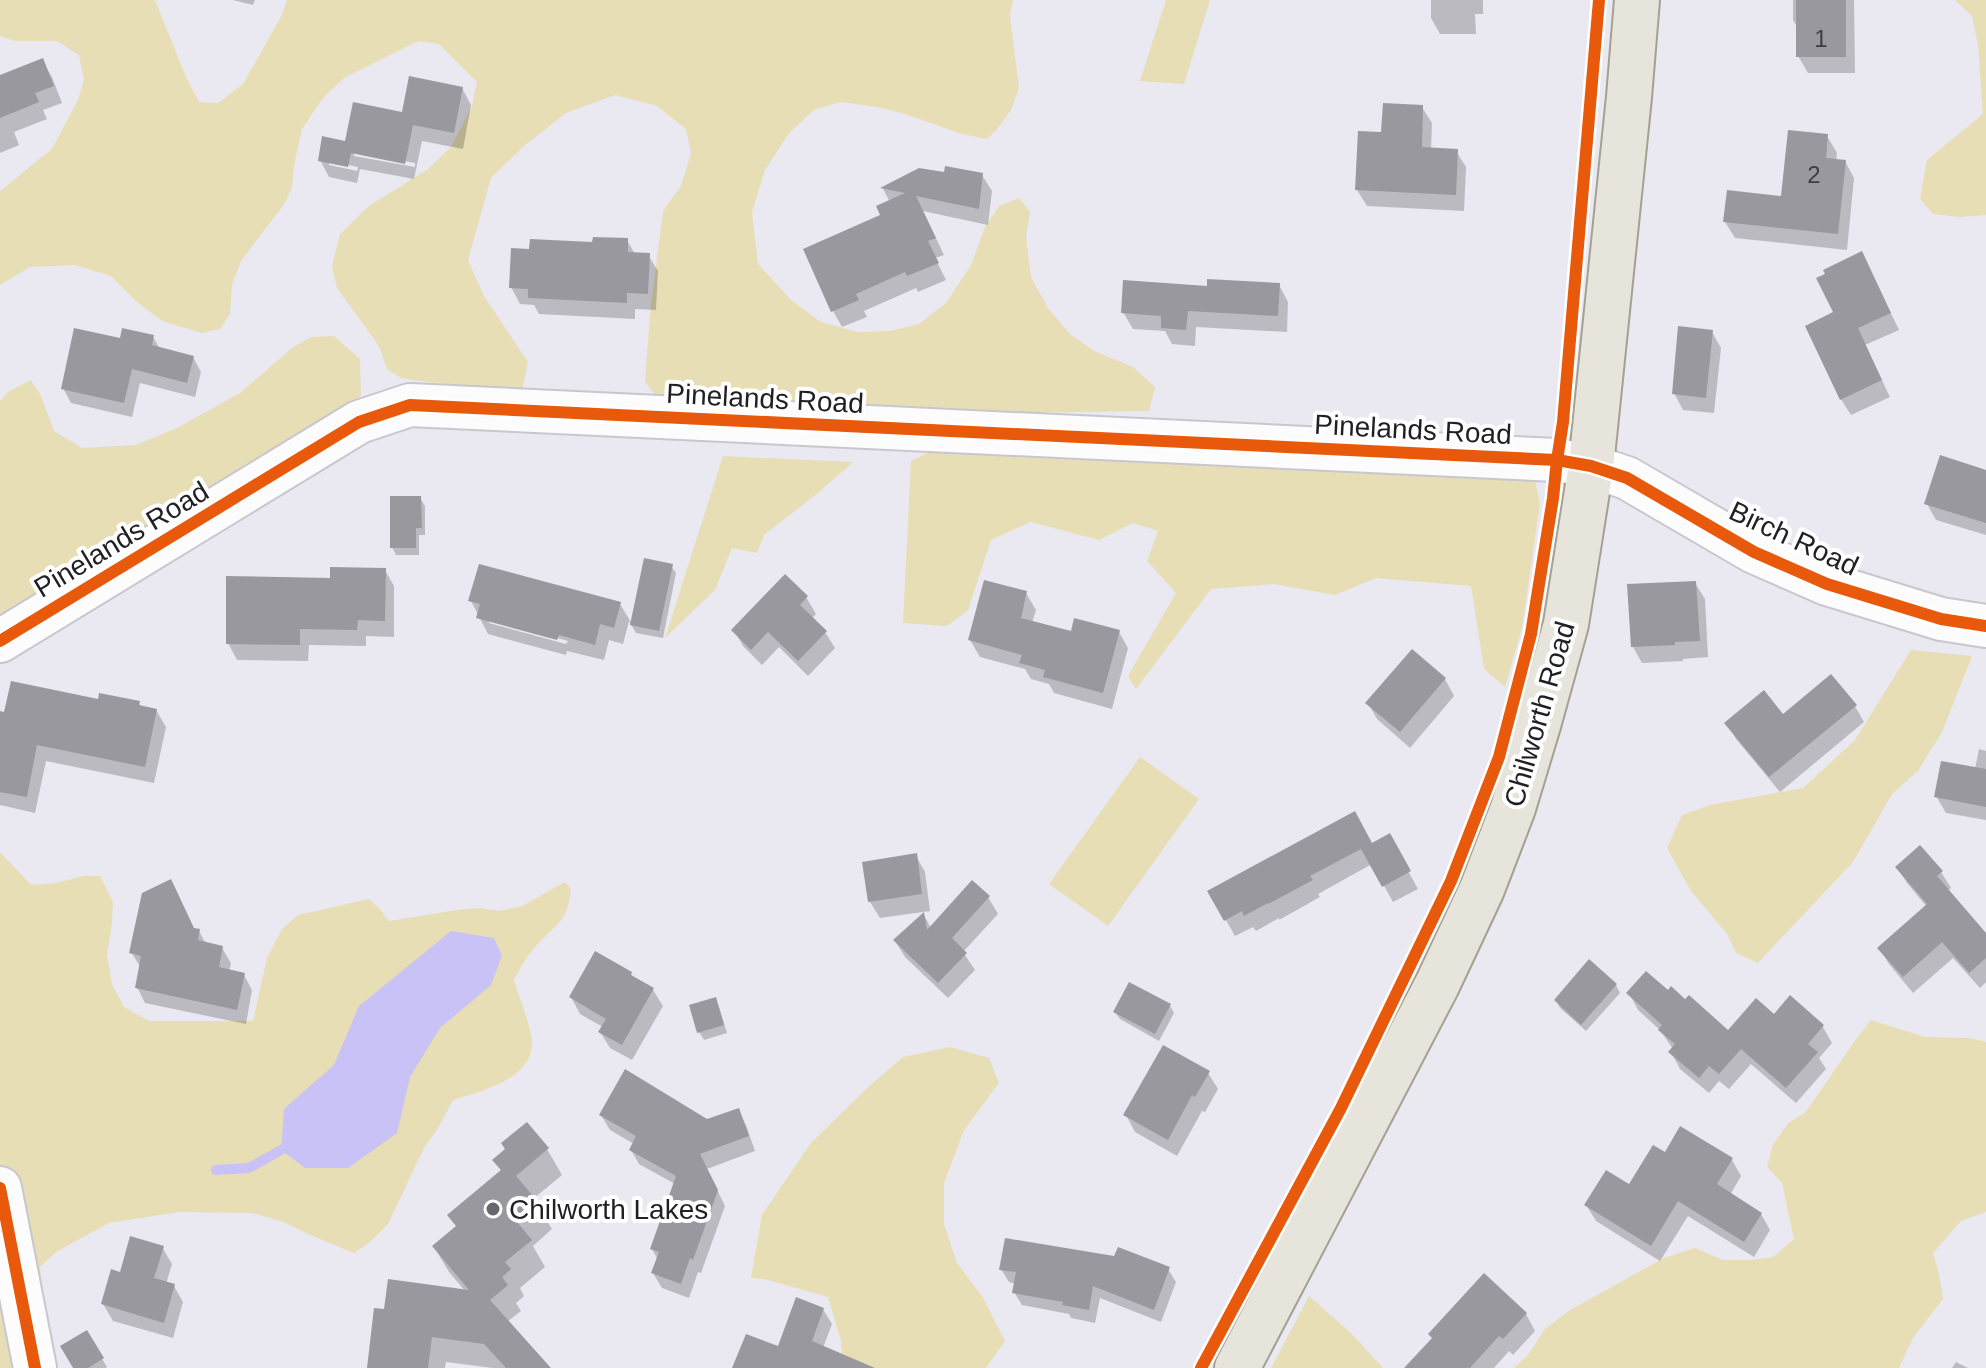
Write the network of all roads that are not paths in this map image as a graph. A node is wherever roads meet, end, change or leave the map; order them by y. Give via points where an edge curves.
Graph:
1 (1637, 0) edge
2 (1591, 466) junction
3 (1986, 626) edge
4 (0, 641) edge
5 (0, 1188) edge
6 (35, 1368) edge
7 (1237, 1368) edge

1 - 2 main road, Chilworth Road
2 - 3 street, Birch Road via 1627,478 1754,552 1827,584 1941,619
2 - 4 street, Pinelands Road via 1557,460 410,405 359,422
2 - 7 main road, Chilworth Road via 1566,624 1513,808 1482,889
5 - 6 street

